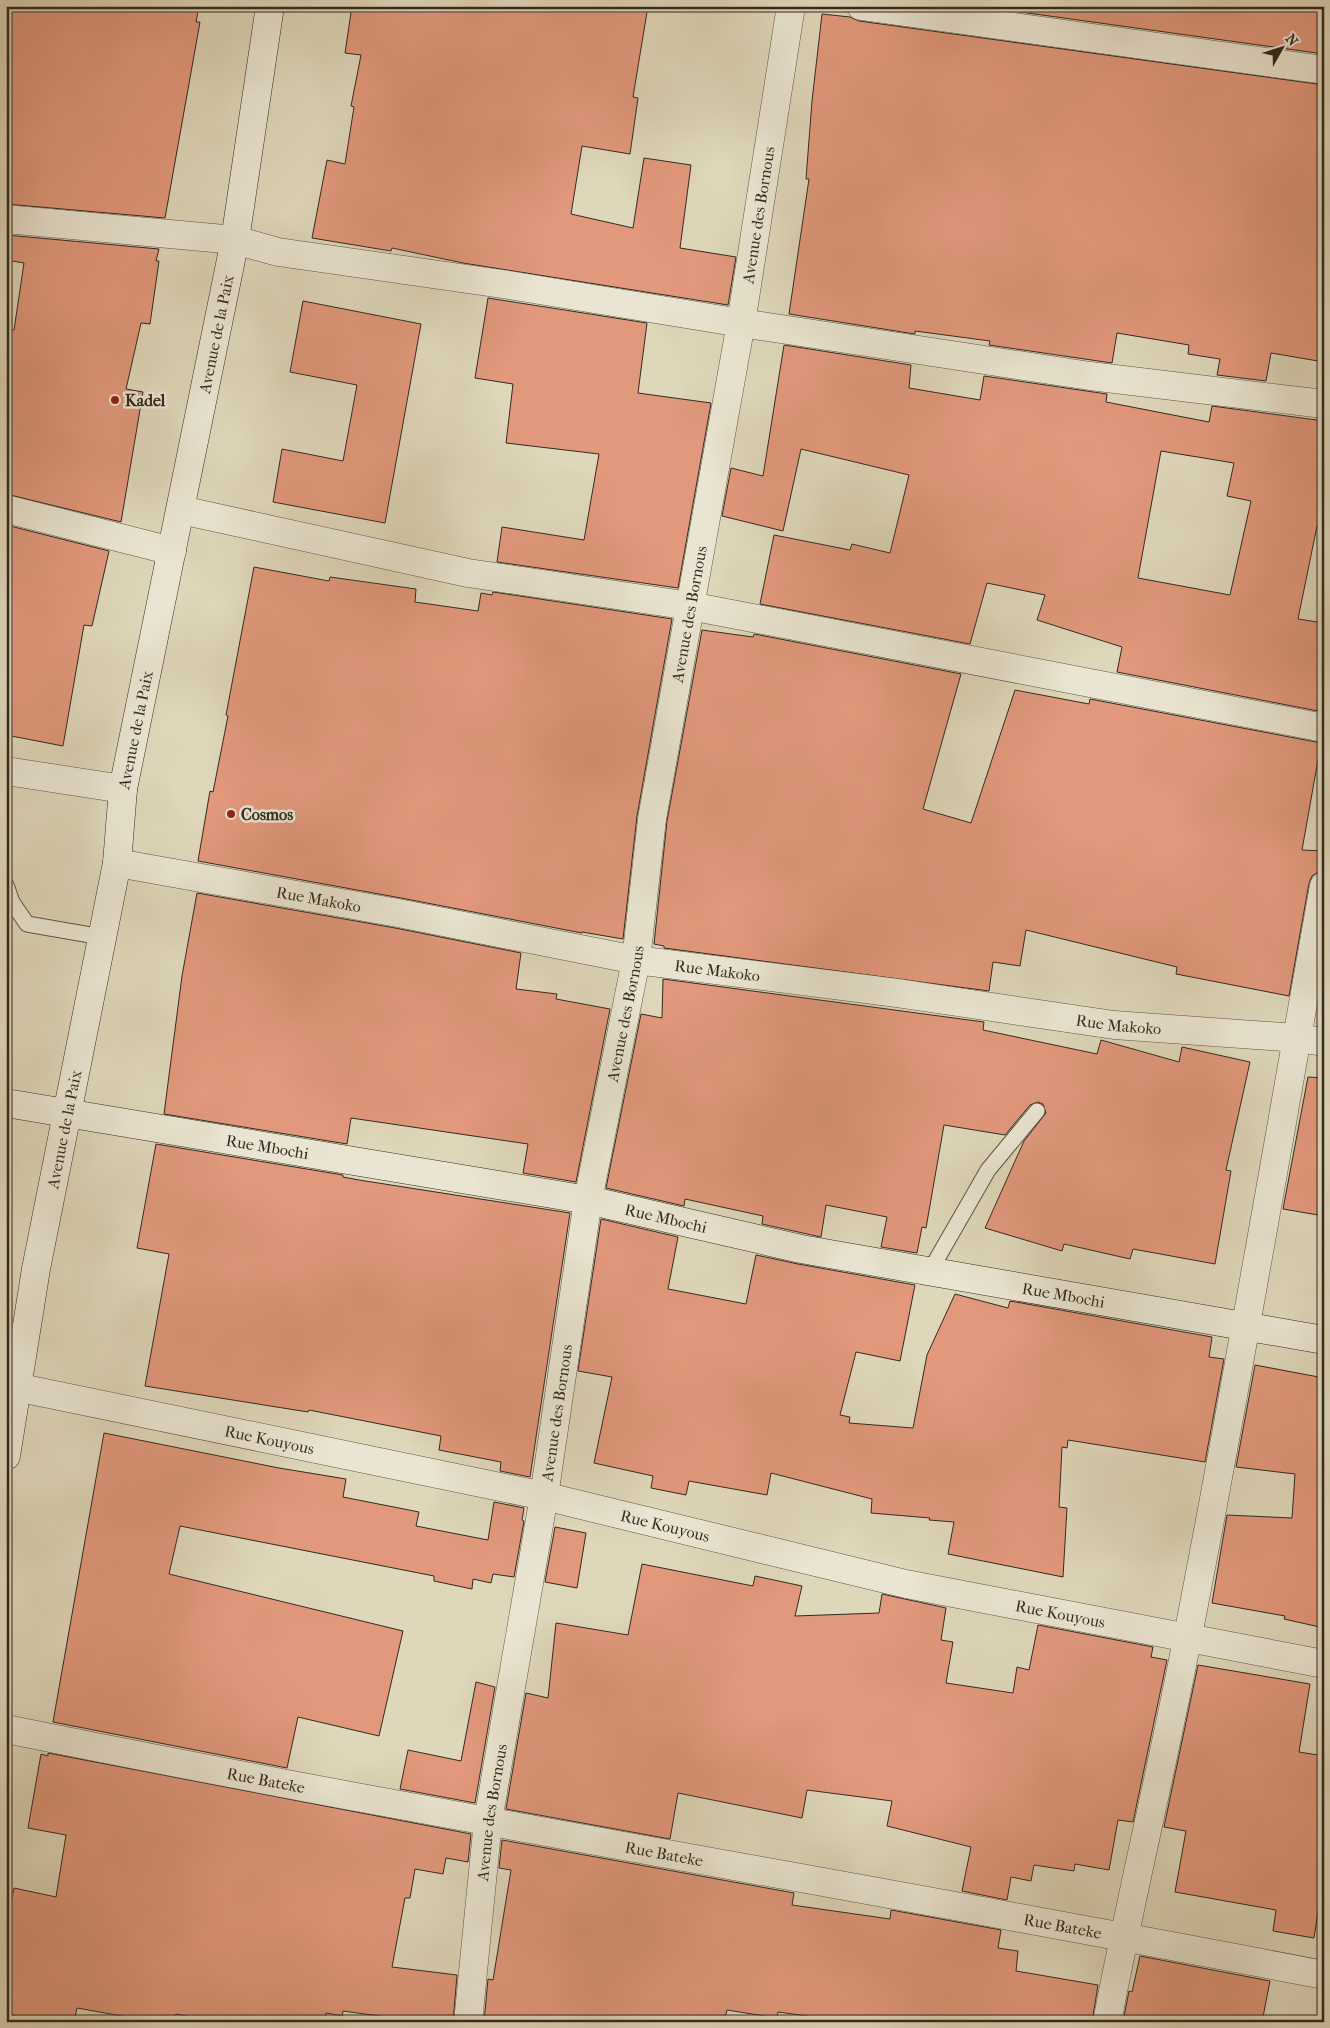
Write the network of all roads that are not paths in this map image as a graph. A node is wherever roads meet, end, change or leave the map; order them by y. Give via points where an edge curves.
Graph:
1 (270, 6) edge
2 (790, 6) edge
3 (861, 6) edge
4 (1324, 70) edge
5 (6, 220) edge
6 (235, 240) junction
7 (741, 323) junction
8 (1324, 404) edge
9 (6, 508) edge
10 (181, 510) junction
11 (172, 552) junction
12 (690, 606) junction
13 (1324, 728) edge
14 (6, 771) edge
15 (123, 789) junction
16 (117, 863) junction
17 (6, 884) edge
18 (1324, 886) edge
19 (102, 938) junction
20 (636, 960) junction
21 (1297, 1038) junction
22 (1324, 1042) edge
23 (6, 1103) edge
24 (1037, 1110) dead end
25 (66, 1113) junction
26 (588, 1200) junction
27 (930, 1271) junction
28 (1247, 1327) junction
29 (1324, 1340) edge
30 (12, 1386) edge
31 (6, 1456) edge
32 (544, 1496) junction
33 (1187, 1639) junction
34 (1324, 1664) edge
35 (6, 1730) edge
36 (488, 1820) junction
37 (1124, 1936) junction
38 (1324, 1975) edge
39 (468, 2022) edge
40 (1107, 2022) edge

1 - 6 street, Avenue de la Paix
2 - 7 street, Avenue des Bornous
3 - 4 street
5 - 6 street
6 - 7 street via 278,252
6 - 10 street, Avenue de la Paix
7 - 8 street via 1090,376
7 - 12 street, Avenue des Bornous
9 - 11 street
10 - 11 street, Avenue de la Paix
10 - 12 street via 468,573
11 - 15 street, Avenue de la Paix
12 - 13 street
12 - 20 street, Avenue des Bornous via 652,819
14 - 15 street
15 - 16 street, Avenue de la Paix
16 - 19 street, Avenue de la Paix
16 - 20 street, Rue Makoko
17 - 19 lane via 12,902 27,924
18 - 21 street
19 - 25 street, Avenue de la Paix
20 - 21 street, Rue Makoko via 1114,1025
20 - 26 street, Avenue des Bornous
21 - 22 street, Rue Makoko
21 - 28 street
23 - 25 street, Rue Mbochi
24 - 27 lane via 988,1170
25 - 26 street, Rue Mbochi
25 - 30 street, Avenue de la Paix
26 - 27 street, Rue Mbochi via 801,1249
26 - 32 street, Avenue des Bornous
27 - 28 street, Rue Mbochi
28 - 29 street, Rue Mbochi
28 - 33 street
30 - 31 street, Avenue de la Paix
30 - 32 street, Rue Kouyous
32 - 33 street, Rue Kouyous via 906,1584
32 - 36 street, Avenue des Bornous
33 - 34 street, Rue Kouyous
33 - 37 street
35 - 36 street, Rue Bateke
36 - 37 street, Rue Bateke
36 - 39 street, Avenue des Bornous
37 - 38 street, Rue Bateke
37 - 40 street

